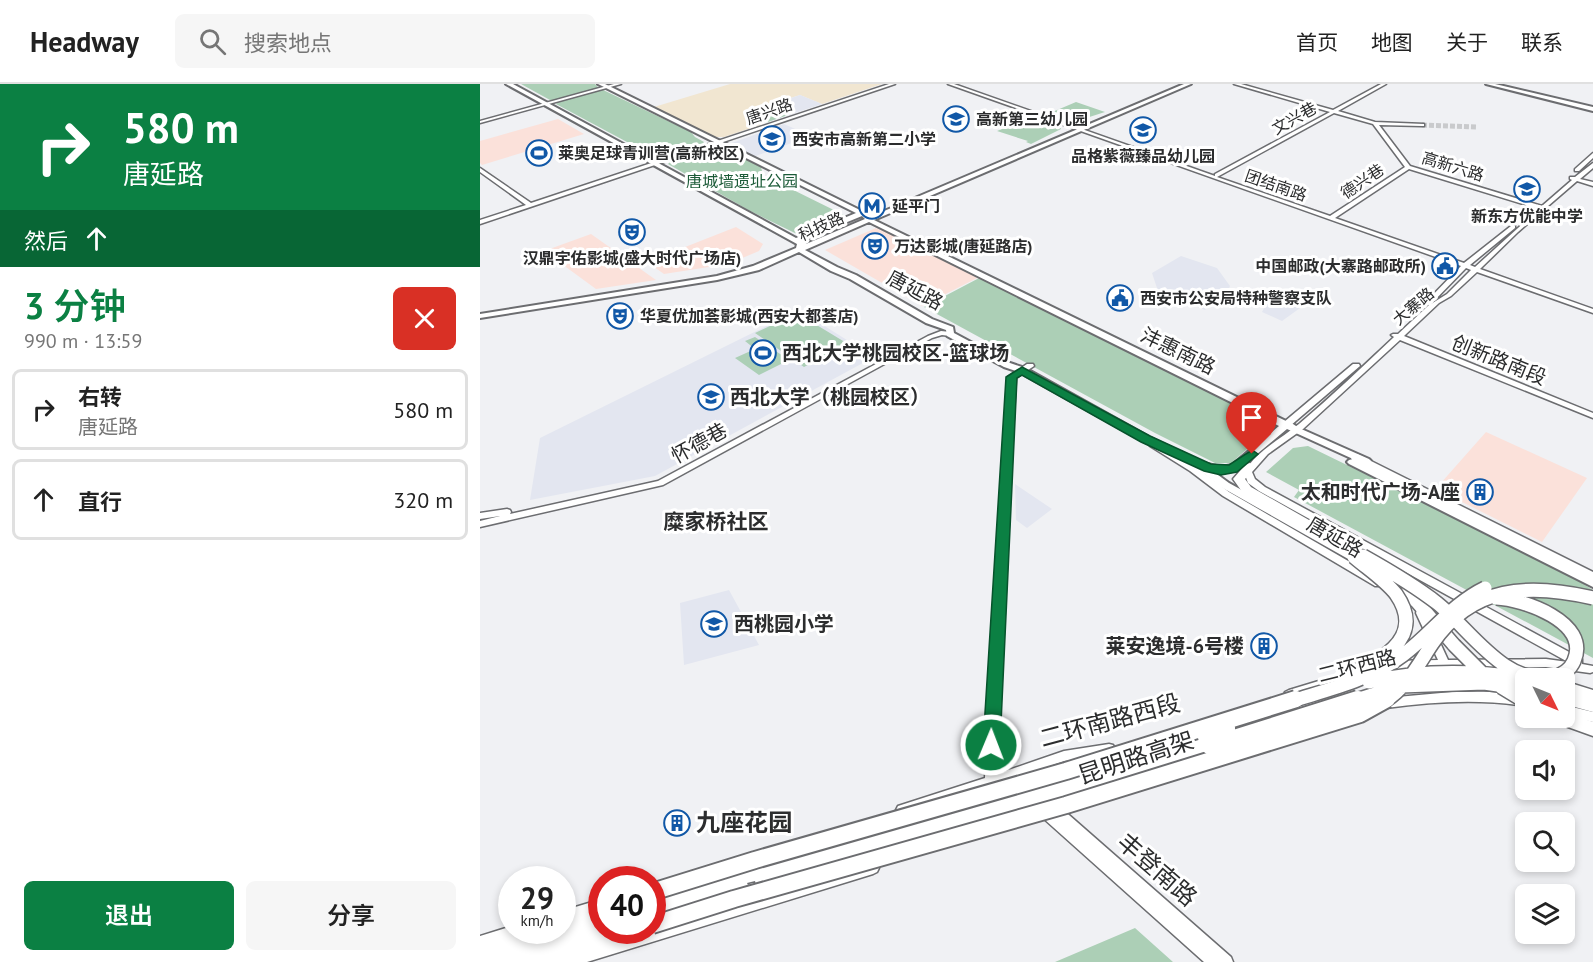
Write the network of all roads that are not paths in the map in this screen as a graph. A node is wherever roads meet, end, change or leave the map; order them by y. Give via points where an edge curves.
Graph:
1 (509, 84) edge
2 (619, 84) edge
3 (891, 84) edge
4 (950, 84) edge
5 (956, 84) edge
6 (1178, 84) edge
7 (1188, 84) edge
8 (1236, 84) edge
9 (1384, 84) edge
10 (1489, 84) edge
11 (1497, 84) edge
12 (604, 86) edge
13 (546, 104) junction
14 (1593, 108) edge
15 (1334, 112) junction
16 (480, 122) edge
17 (1375, 123) junction
18 (1422, 125) tunnel mouth
19 (1078, 128) junction
20 (718, 142) junction
21 (1593, 155) edge
22 (654, 164) junction
23 (1593, 165) edge
24 (1408, 166) junction
25 (480, 170) edge
26 (1217, 176) junction
27 (1572, 178) junction
28 (1593, 184) edge
29 (530, 205) junction
30 (1539, 207) junction
31 (1333, 217) junction
32 (869, 218) junction
33 (480, 222) edge
34 (802, 246) junction
35 (1467, 265) junction
36 (1478, 269) junction
37 (853, 277) junction
38 (893, 299) junction
39 (1593, 309) edge
40 (480, 311) edge
41 (480, 316) edge
42 (929, 321) junction
43 (939, 323) junction
44 (950, 331) junction
45 (1395, 335) junction
46 (1026, 368) junction
47 (1593, 416) edge
48 (1292, 427) junction
49 (1146, 439) junction
50 (1357, 458) junction
51 (1196, 463) junction
52 (1250, 467) joint
53 (480, 516) edge
54 (480, 524) edge
55 (1361, 553) junction
56 (1593, 573) edge
57 (1593, 578) edge
58 (1593, 583) edge
59 (1593, 593) edge
60 (1593, 598) edge
61 (1465, 608) junction
62 (1445, 663) junction
63 (1591, 669) edge
64 (1515, 677) edge
65 (1515, 687) edge
66 (1575, 690) edge
67 (1515, 696) edge
68 (1593, 696) edge
69 (1515, 700) edge
70 (1460, 701) junction
71 (1575, 701) edge
72 (1593, 706) edge
73 (1575, 713) edge
74 (1593, 717) edge
75 (1575, 723) edge
76 (1593, 729) edge
77 (1184, 734) junction
78 (1208, 741) junction
79 (991, 782) junction
80 (1052, 814) junction
81 (666, 882) edge
82 (666, 888) edge
83 (666, 898) edge
84 (666, 910) edge
85 (666, 921) edge
86 (588, 922) edge
87 (498, 932) edge
88 (588, 933) edge
89 (480, 937) edge
90 (498, 939) edge
91 (594, 944) edge
92 (480, 945) edge
93 (480, 956) edge
94 (498, 962) edge
95 (538, 962) edge
96 (565, 962) edge
97 (1214, 962) edge
98 (1227, 962) edge

1 - 13 main road, 唐延路
2 - 12 main road
3 - 20 main road, 唐兴路
4 - 19 main road, 团结南路
5 - 19 main road, 团结南路
6 - 19 main road, 科技路
7 - 19 main road, 科技路
8 - 15 main road, 高新六路
9 - 15 main road, 文兴巷
10 - 14 main road
11 - 14 main road
12 - 13 main road
12 - 20 main road
13 - 16 main road
13 - 22 main road, 唐延路
15 - 17 main road, 高新六路
15 - 26 main road, 文兴巷
17 - 18 main road, 高新六路
17 - 24 main road, 高新六路
19 - 26 main road, 团结南路
19 - 31 main road, 团结南路
19 - 32 main road, 科技路
20 - 22 main road, 唐兴路
20 - 32 main road
21 - 27 main road, 大寨路
22 - 29 main road, 唐兴路
22 - 34 main road, 唐延路
23 - 27 main road, 大寨路
24 - 30 main road, 高新六路
24 - 31 main road, 德兴巷
25 - 29 main road
26 - 31 main road, 团结南路
27 - 28 main road
27 - 30 main road, 大寨路
29 - 33 main road, 唐兴路
30 - 35 main road, 大寨路
30 - 36 main road, 大寨路
31 - 35 main road, 团结南路
32 - 34 main road
32 - 34 main road, 科技路
32 - 48 main road, 沣惠南路 via 898,237 909,237
34 - 37 main road, 唐延路 via 834,269
34 - 37 main road, 唐延路 via 841,265
34 - 40 main road, 科技路 via 714,275
34 - 41 main road, 科技路 via 764,265 729,276
35 - 36 main road, 团结南路
35 - 45 main road, 大寨路
36 - 39 main road, 团结南路
36 - 45 main road, 大寨路
37 - 38 main road, 唐延路
38 - 42 main road, 唐延路
38 - 43 main road via 907,302
42 - 43 main road, 唐延路
42 - 53 main road, 怀德巷 via 931,329 923,334 659,480
43 - 44 main road, 唐延路
44 - 46 main road, 唐延路 via 1007,365
44 - 54 main road, 怀德巷 via 933,335 660,483
45 - 47 main road, 创新路南段
45 - 48 main road, 大寨路
45 - 48 main road, 大寨路
46 - 49 main road, 唐延路
46 - 79 main road via 1011,377
48 - 50 main road, 沣惠南路
48 - 51 main road via 1235,468 1217,470
48 - 52 main road, 大寨路
48 - 58 main road via 1305,439
49 - 51 main road, 唐延路
49 - 62 main road, 唐延路 via 1226,494 1401,596 1424,617
50 - 56 main road, 沣惠南路
50 - 57 highway
51 - 55 main road, 唐延路 via 1225,485
52 - 55 highway via 1239,479 1247,490
55 - 61 highway, bridge via 1429,597 1491,655 1513,669 1536,677 1551,677 1564,673 1575,663 1578,649 1573,636 1557,619 1534,605 1501,598
55 - 63 main road
55 - 67 highway, bridge via 1410,595 1477,669
55 - 77 highway, bridge via 1406,615 1407,627 1395,648 1352,674 1252,704
59 - 77 highway, 昆明路高架, bridge via 1528,582 1486,588 1455,604 1392,664 1371,675
60 - 61 highway, 昆明路高架, bridge via 1545,589 1520,589 1482,598
61 - 85 highway, 昆明路高架, bridge via 1443,628 1398,693 1360,714 1066,805
62 - 63 main road, 二环南路西段 via 1546,663
62 - 70 main road, 唐延路
62 - 79 main road, 二环南路西段 via 1375,669 1102,752 1064,756
64 - 78 highway, 二环西路, bridge via 1453,671 1386,678 1251,718
65 - 78 highway, 二环西路, bridge via 1484,683 1401,686
66 - 68 highway
69 - 70 main road via 1499,697
70 - 80 main road via 1382,703
71 - 72 highway
73 - 74 main road
75 - 76 highway
77 - 82 highway, 昆明路高架, bridge
78 - 83 highway, 二环南路西段
78 - 84 highway via 1000,814
79 - 81 main road, 二环南路西段
80 - 96 main road
80 - 97 main road, 丰登南路
80 - 98 main road, 丰登南路
86 - 93 highway
87 - 89 main road
88 - 94 highway
90 - 92 highway
91 - 95 highway

